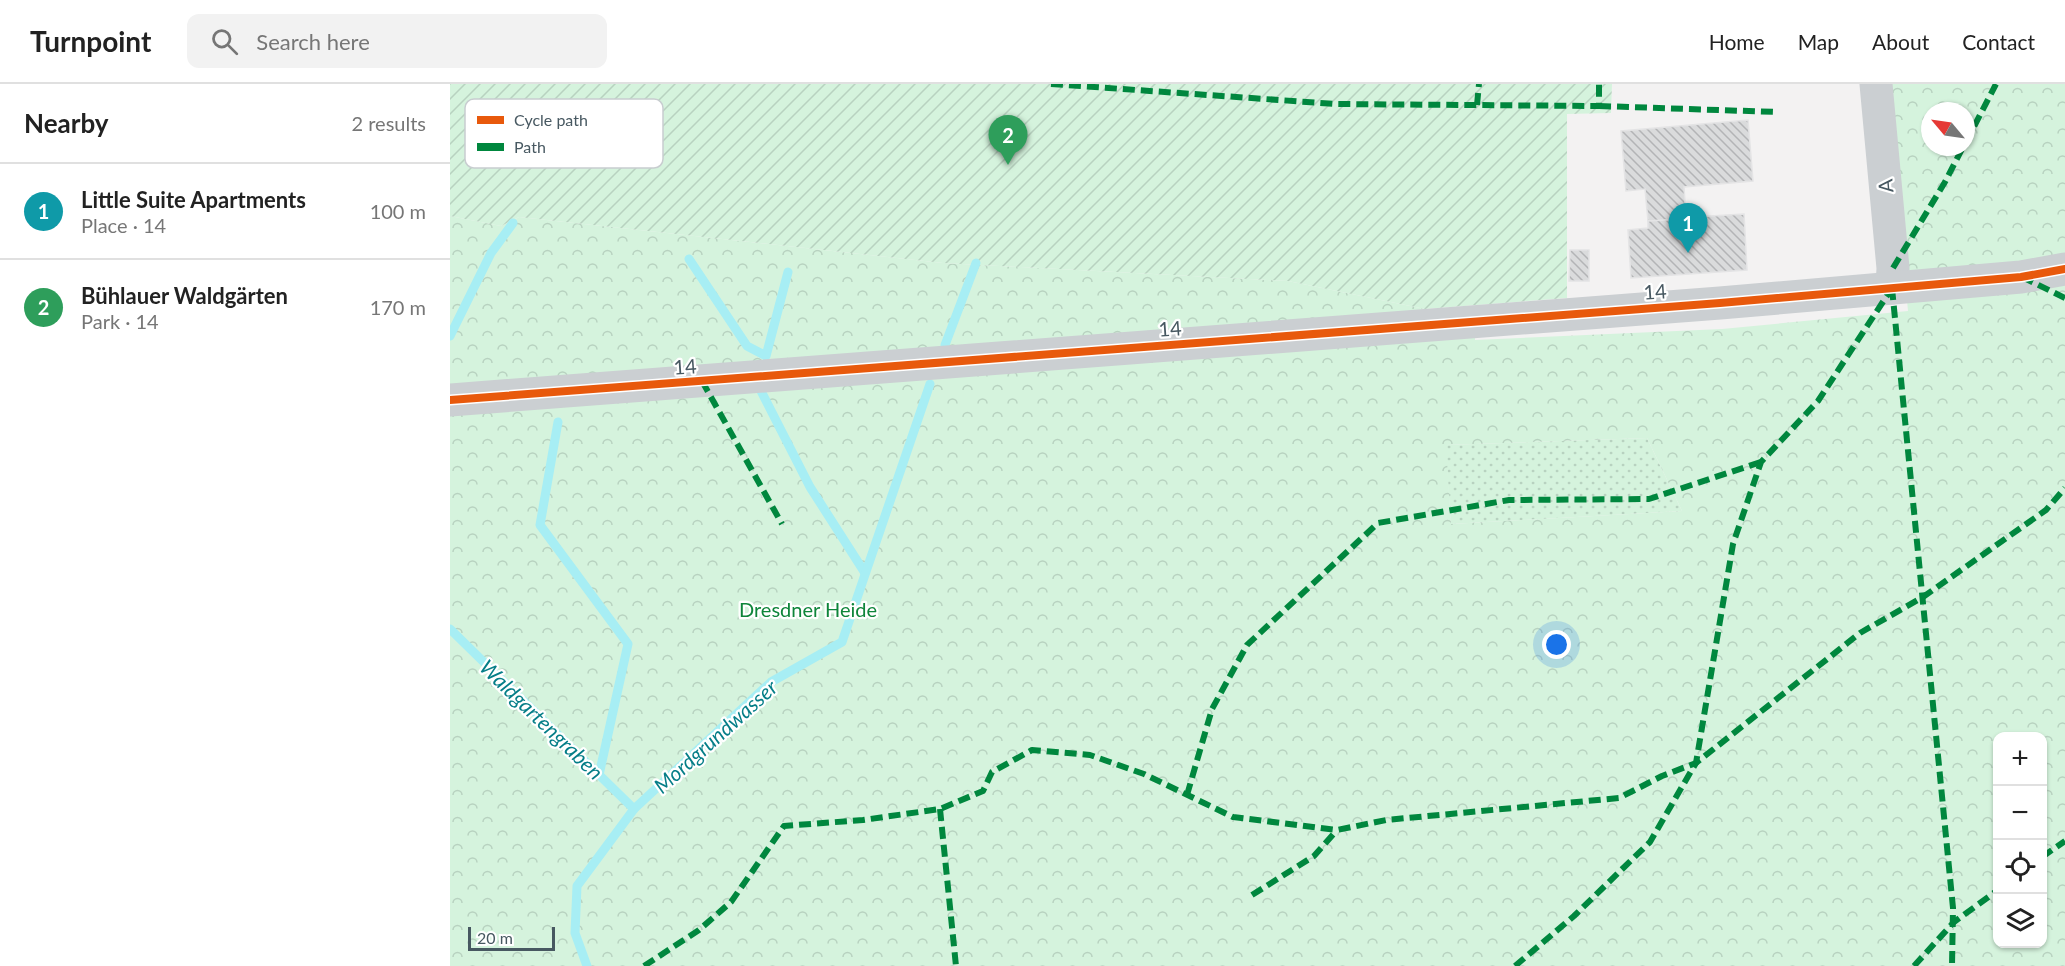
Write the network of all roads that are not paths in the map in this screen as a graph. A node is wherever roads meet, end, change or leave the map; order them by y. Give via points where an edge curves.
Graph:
1 (1876, 84) edge
2 (2065, 269) edge
3 (1892, 288) junction
4 (450, 400) edge

1 - 3 street, A
2 - 3 street, 14 via 2021,277
3 - 4 street, 14

